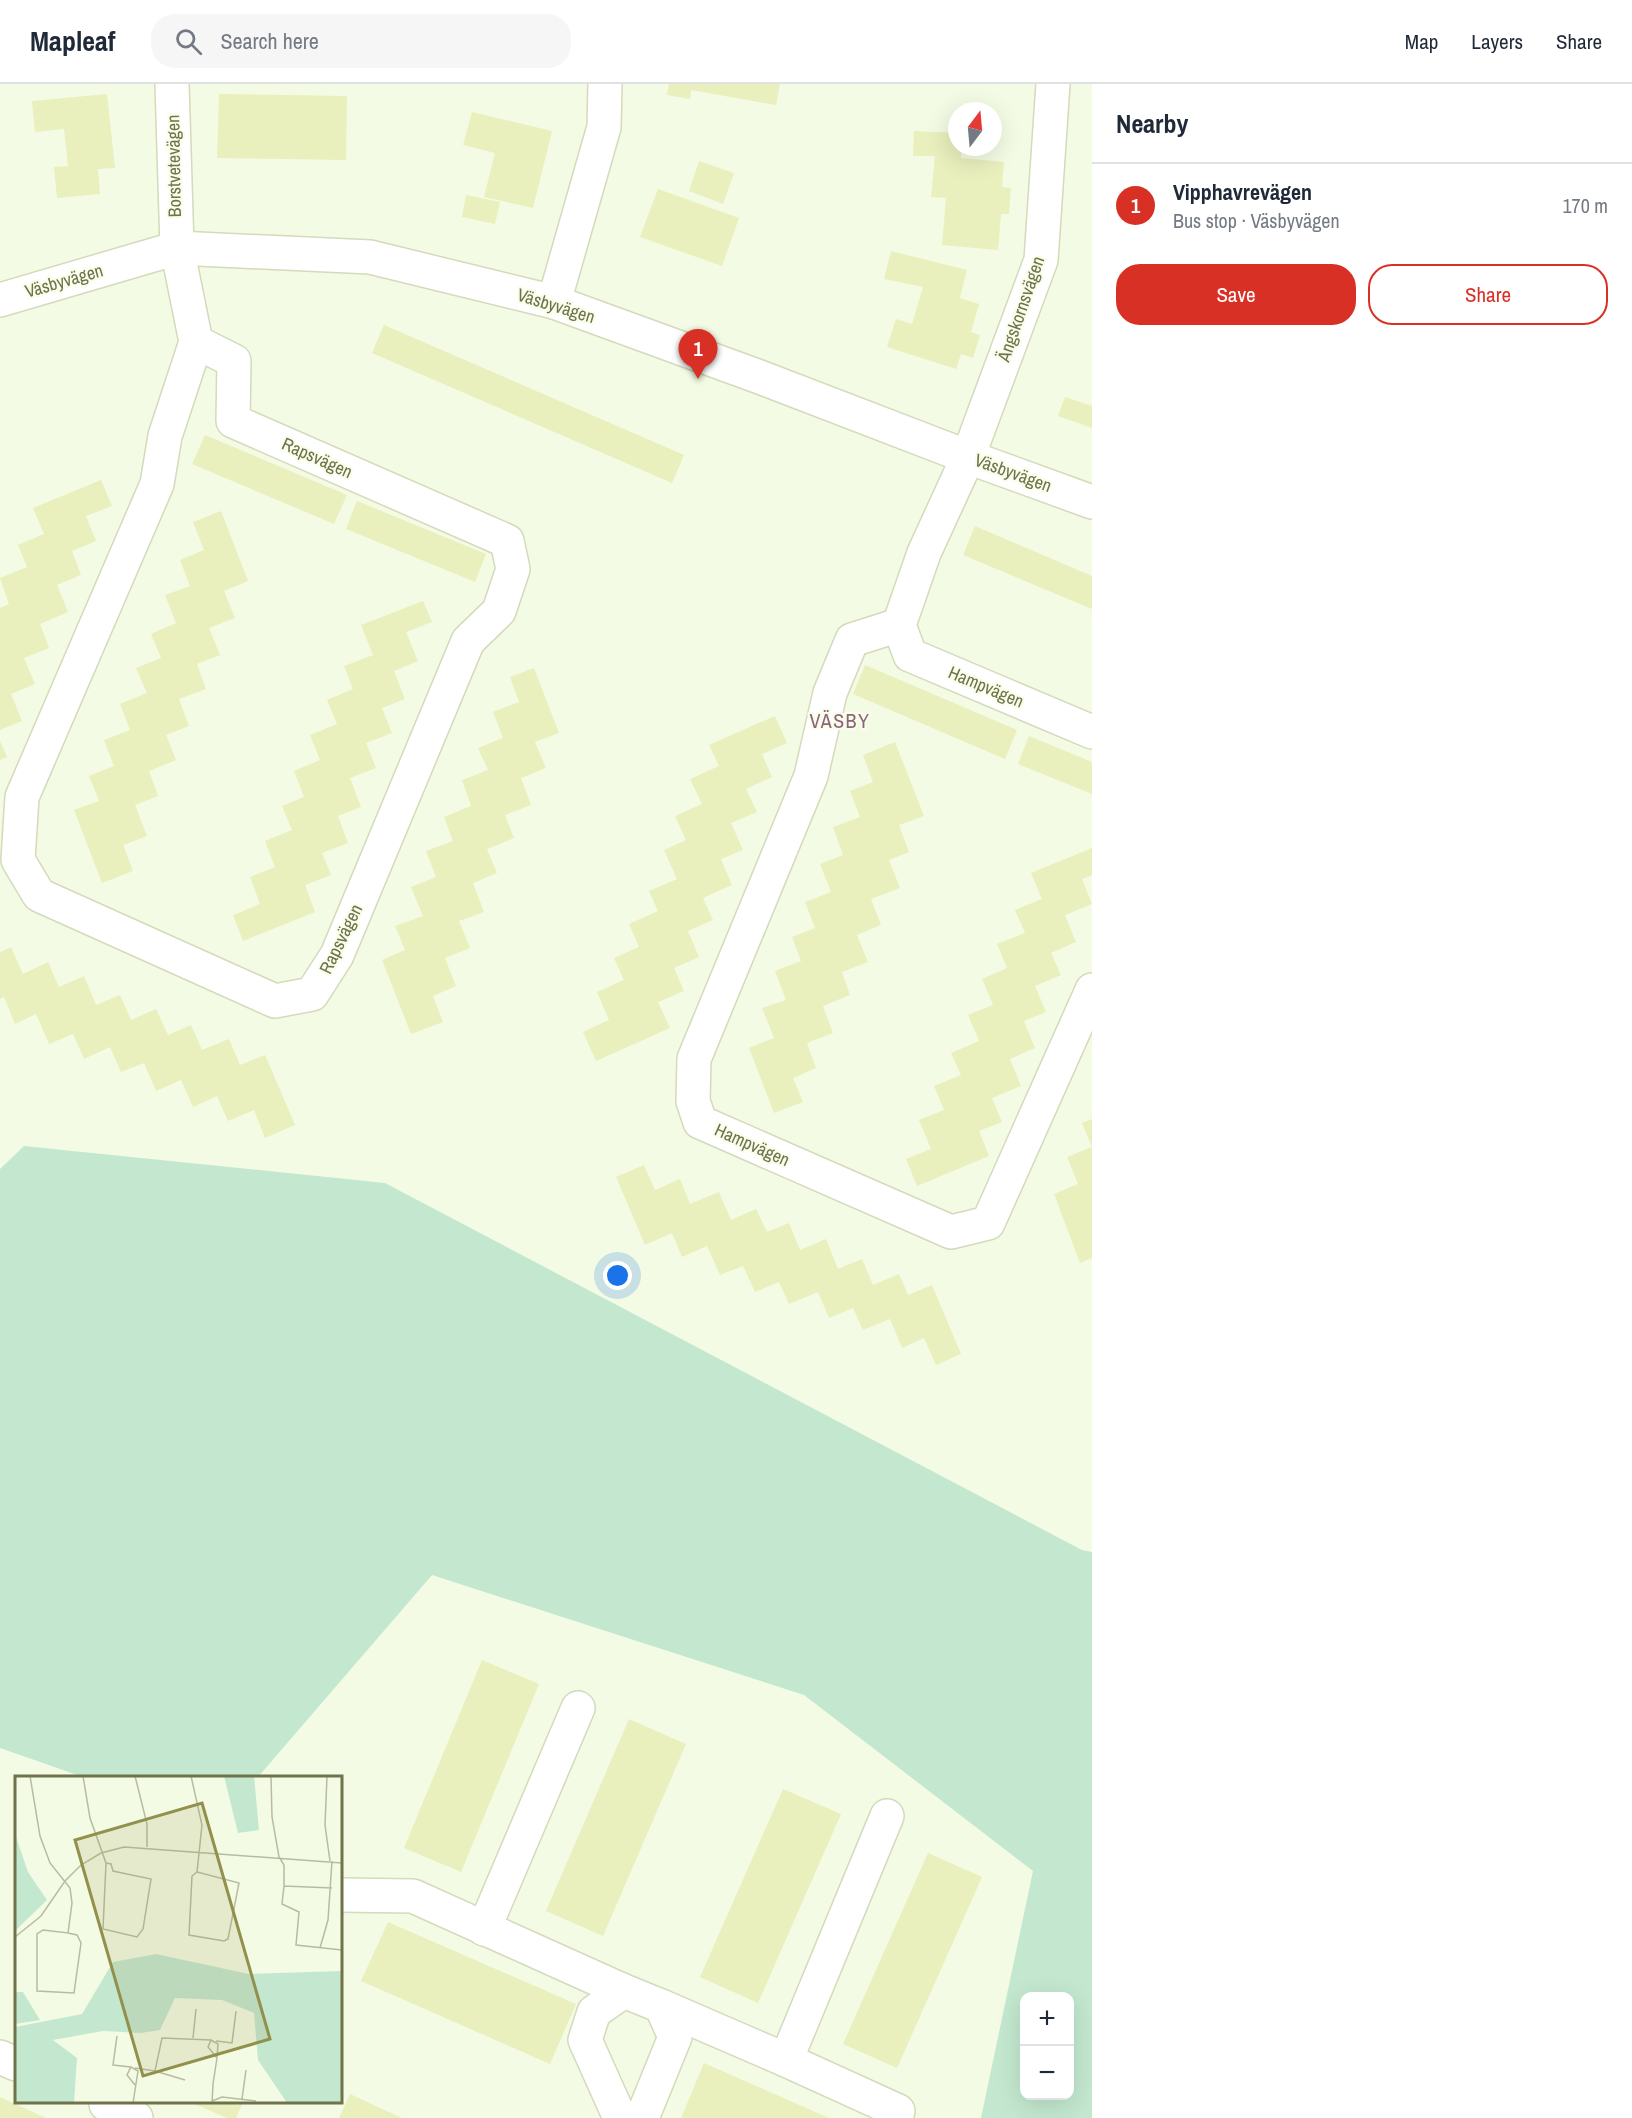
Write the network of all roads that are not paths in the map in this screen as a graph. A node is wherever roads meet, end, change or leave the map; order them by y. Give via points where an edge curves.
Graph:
1 (172, 84) edge
2 (605, 84) edge
3 (1053, 84) edge
4 (177, 248) junction
5 (0, 300) edge
6 (554, 303) junction
7 (196, 342) junction
8 (968, 457) junction
9 (1092, 502) edge
10 (899, 625) junction
11 (1092, 732) edge
12 (1092, 990) edge
13 (578, 1708) dead end
14 (887, 1816) dead end
15 (342, 1895) edge
16 (484, 1929) junction
17 (624, 1991) junction
18 (661, 2006) junction
19 (0, 2057) edge
20 (786, 2060) junction
21 (15, 2064) edge
22 (107, 2103) edge
23 (898, 2111) dead end
24 (136, 2118) edge
25 (621, 2118) edge
26 (642, 2118) edge

1 - 4 street, Borstvetevägen
2 - 6 street via 604,127
3 - 8 street, Ängskornsvägen via 1041,260
4 - 5 street, Väsbyvägen
4 - 6 street, Väsbyvägen via 370,257
4 - 7 street, Rapsvägen
6 - 8 street, Väsbyvägen
7 - 7 street, Rapsvägen via 234,361 233,421 507,541 513,569 499,610 468,641 337,955 312,994 275,1000 39,895 18,860 22,797 157,484 165,436
8 - 9 street, Väsbyvägen
8 - 10 street via 924,553
10 - 11 street, Hampvägen via 910,655
10 - 12 street, Hampvägen via 852,640 830,693 811,776 694,1059 693,1101 700,1122 951,1232 988,1223
13 - 16 street
14 - 20 street
15 - 16 street via 412,1896
16 - 17 street
17 - 18 street
17 - 25 street via 594,2012 585,2040
18 - 20 street
18 - 26 street via 675,2037
19 - 21 street
20 - 23 street
22 - 24 street

